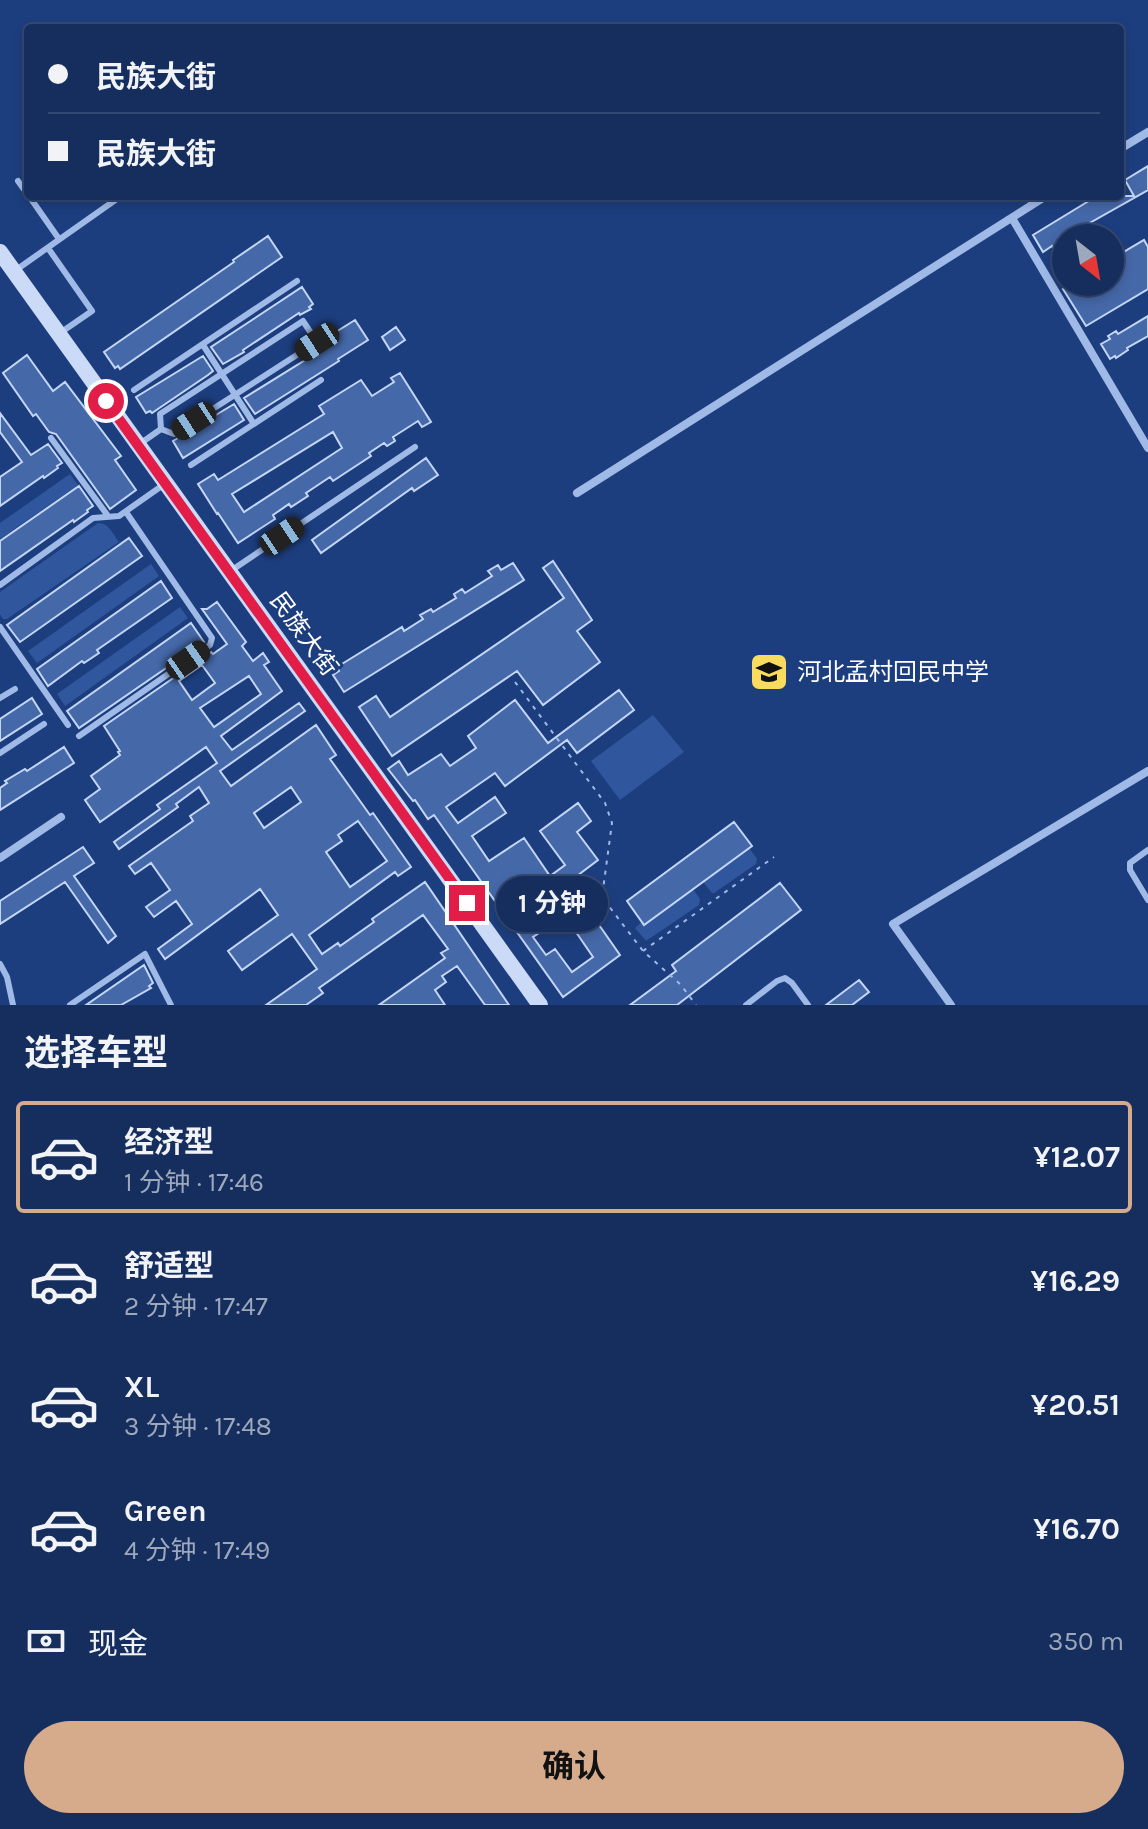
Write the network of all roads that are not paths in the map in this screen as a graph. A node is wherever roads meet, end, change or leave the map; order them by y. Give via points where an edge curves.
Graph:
1 (1148, 132) edge
2 (1124, 147) edge
3 (18, 181) dead end
4 (24, 190) edge
5 (31, 200) edge
6 (115, 200) edge
7 (1040, 200) edge
8 (1012, 218) junction
9 (59, 239) junction
10 (48, 248) junction
11 (0, 252) edge
12 (14, 272) junction
13 (297, 281) dead end
14 (59, 334) junction
15 (203, 345) junction
16 (222, 374) junction
17 (321, 380) dead end
18 (134, 390) dead end
19 (235, 395) junction
20 (254, 424) junction
21 (161, 429) junction
22 (51, 438) dead end
23 (138, 445) junction
24 (415, 447) dead end
25 (1148, 448) edge
26 (191, 465) dead end
27 (166, 483) junction
28 (577, 493) dead end
29 (126, 512) junction
30 (108, 516) junction
31 (229, 572) junction
32 (0, 585) edge
33 (0, 627) edge
34 (15, 689) dead end
35 (0, 698) edge
36 (44, 724) dead end
37 (68, 725) dead end
38 (79, 736) dead end
39 (0, 753) edge
40 (1148, 771) edge
41 (61, 817) dead end
42 (1148, 850) edge
43 (0, 858) edge
44 (1148, 900) edge
45 (0, 964) edge
46 (13, 1005) edge
47 (70, 1005) edge
48 (171, 1005) edge
49 (540, 1005) edge
50 (746, 1005) edge
51 (808, 1005) edge
52 (951, 1005) edge

1 - 2 street
3 - 4 lane
5 - 9 lane
6 - 9 lane
7 - 8 street
8 - 25 street
8 - 28 street
9 - 10 lane
10 - 12 lane
10 - 14 lane via 92,311
11 - 12 main road, 民族大街
12 - 14 main road, 民族大街
13 - 15 lane
14 - 23 main road, 民族大街
15 - 16 lane
15 - 18 lane
16 - 19 lane
16 - 19 lane via 303,321 317,342
16 - 21 lane via 160,414
17 - 20 lane
19 - 20 lane
19 - 21 lane via 174,434
20 - 26 lane
21 - 23 lane
22 - 30 lane
23 - 27 main road, 民族大街
24 - 31 lane
27 - 29 lane
27 - 31 main road, 民族大街
29 - 30 lane
29 - 38 lane via 212,638 210,645
30 - 32 lane via 93,518
31 - 49 main road, 民族大街
33 - 37 lane
34 - 35 lane
36 - 39 lane
40 - 52 street via 893,924
41 - 43 street
42 - 44 lane via 1130,863 1130,870
45 - 46 lane
47 - 48 lane via 145,954
50 - 51 lane via 785,978

